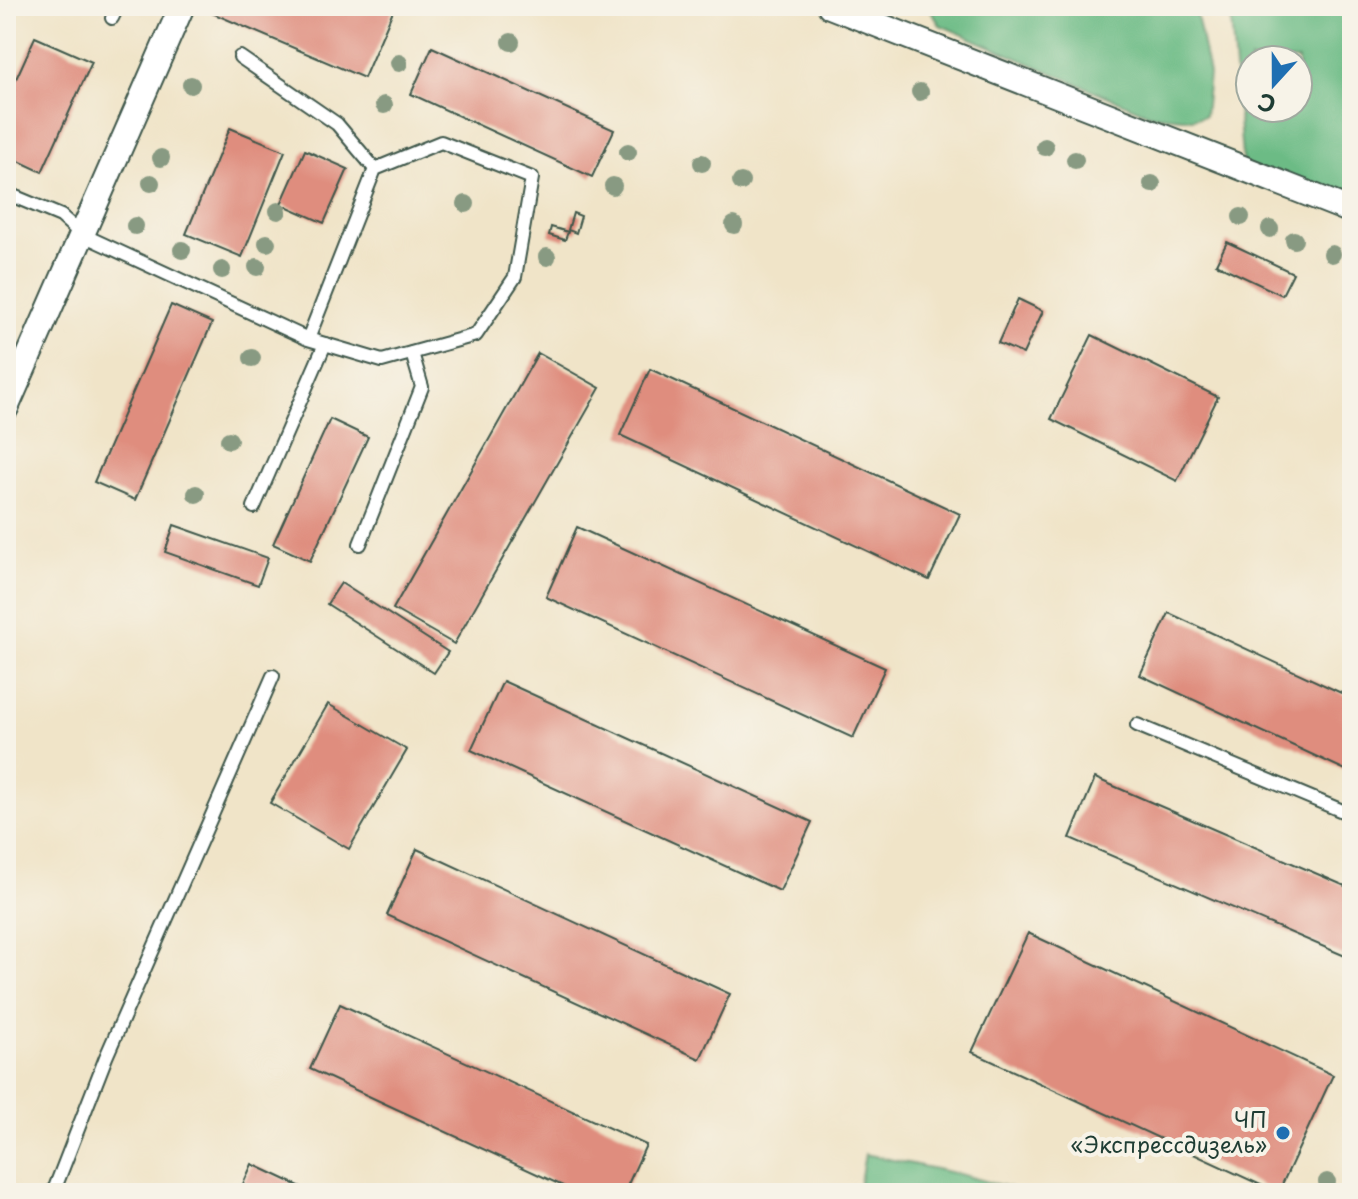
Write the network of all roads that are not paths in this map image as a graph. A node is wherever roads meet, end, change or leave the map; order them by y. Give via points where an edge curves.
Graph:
1 (182, 6) edge
2 (830, 6) edge
3 (240, 57) dead end
4 (375, 169) junction
5 (6, 193) edge
6 (1352, 211) edge
7 (81, 234) junction
8 (308, 339) junction
9 (325, 344) junction
10 (412, 353) junction
11 (6, 408) edge
12 (254, 507) dead end
13 (360, 544) dead end
14 (273, 676) dead end
15 (1137, 725) dead end
16 (1352, 815) edge
17 (53, 1193) edge

1 - 7 street
2 - 6 street
3 - 4 lane via 337,124
4 - 8 lane
4 - 10 lane via 441,142 532,178 515,277 476,335
5 - 7 lane via 61,216
7 - 8 lane
7 - 11 street
8 - 9 lane
9 - 10 lane via 382,361
9 - 12 lane
10 - 13 lane via 422,387
14 - 17 lane via 106,1057
15 - 16 lane

